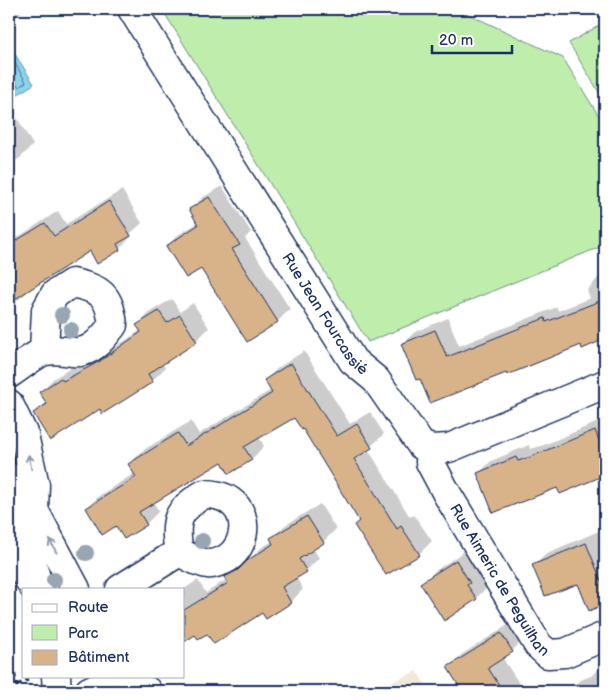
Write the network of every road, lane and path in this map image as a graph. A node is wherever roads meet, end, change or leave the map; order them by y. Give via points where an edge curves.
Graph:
1 (132, 9) edge
2 (44, 351) dead end
3 (9, 374) edge
4 (605, 384) edge
5 (9, 404) edge
6 (431, 449) junction
7 (9, 477) edge
8 (9, 497) edge
9 (34, 510) junction
10 (9, 549) edge
11 (179, 552) dead end
12 (34, 588) edge
13 (39, 588) edge
14 (75, 588) edge
15 (122, 588) edge
16 (605, 636) edge
17 (9, 647) edge
18 (56, 678) edge
19 (141, 685) edge
20 (18, 691) edge
21 (58, 691) edge
22 (89, 691) edge

1 - 6 street, Rue Jean Fourcassié via 352,361 376,380 421,445
2 - 3 street
4 - 6 street via 449,448
9 -> 5 street via 35,485 24,435
6 - 16 street, Rue Aimeric de Peguilhan via 430,462 447,494 538,645 548,654 566,653
7 - 9 street
8 - 13 street
14 -> 9 street
10 - 12 street
11 - 15 street
17 - 20 path
18 - 21 street
19 - 22 street via 108,685

